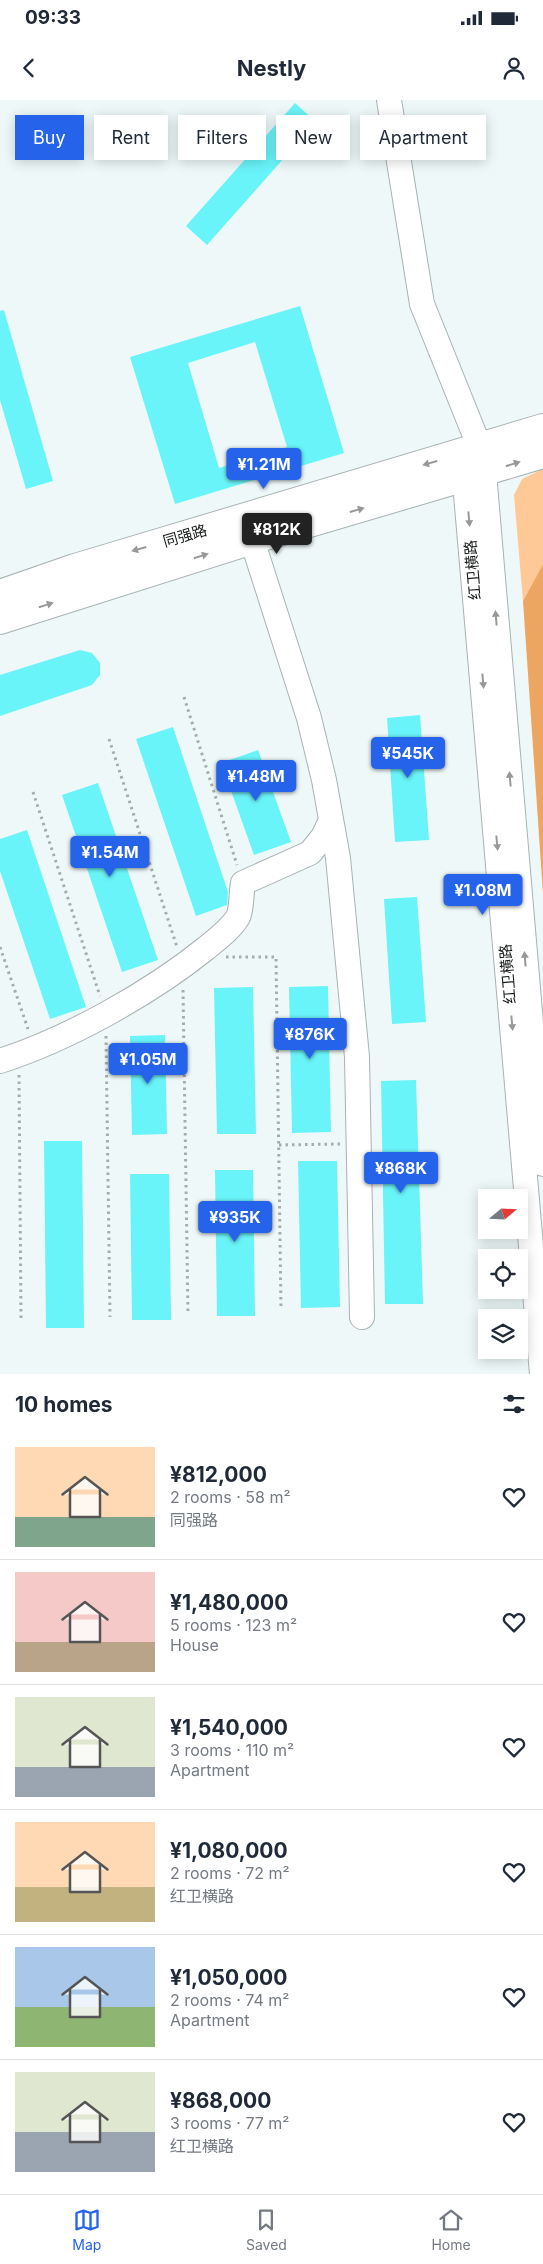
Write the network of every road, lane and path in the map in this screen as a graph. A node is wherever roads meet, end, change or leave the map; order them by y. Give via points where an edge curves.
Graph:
1 (389, 100) edge
2 (543, 428) edge
3 (543, 454) edge
4 (473, 463) junction
5 (252, 540) junction
6 (0, 594) edge
7 (0, 620) edge
8 (184, 697) dead end
9 (109, 739) dead end
10 (33, 792) dead end
11 (331, 820) junction
12 (310, 852) junction
13 (339, 868) junction
14 (243, 883) junction
15 (0, 947) edge
16 (189, 962) junction
17 (106, 1013) junction
18 (18, 1055) edge
19 (358, 1143) junction
20 (279, 1145) junction
21 (543, 1164) edge
22 (281, 1309) dead end
23 (188, 1314) dead end
24 (110, 1317) dead end
25 (362, 1317) dead end
26 (22, 1319) dead end
27 (542, 1374) edge

1 - 4 street via 422,304
2 - 4 main road, 同强路
4 -> 3 main road, 同强路
5 -> 4 main road, 同强路
4 -> 6 main road, 同强路 via 75,568
21 -> 4 street, 红卫横路
4 -> 27 street, 红卫横路
7 -> 5 main road, 同强路
5 - 11 street via 309,718
8 - 14 path
9 - 16 path
10 - 17 path
11 - 12 street via 323,837
11 - 13 street
12 - 13 street
12 - 14 street
13 - 19 street via 357,1057
14 - 16 street via 238,916
15 - 18 path
16 - 17 street
16 - 20 path via 276,958
16 - 23 path
17 - 18 street via 77,1030
17 - 24 path
18 - 26 path
19 - 20 path
19 - 25 street
20 - 22 path

